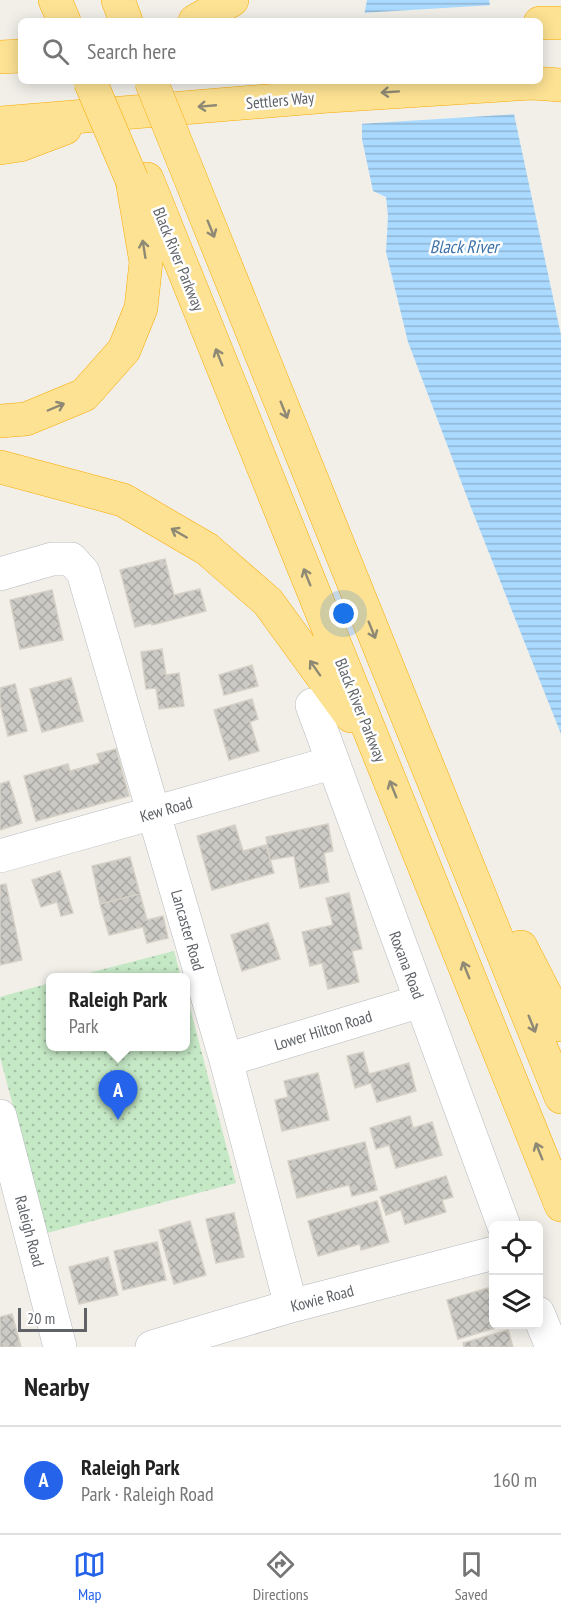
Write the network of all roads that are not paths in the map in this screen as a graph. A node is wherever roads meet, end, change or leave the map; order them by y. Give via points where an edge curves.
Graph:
1 (55, 0) edge
2 (75, 0) edge
3 (118, 0) edge
4 (232, 0) edge
5 (63, 18) edge
6 (82, 18) edge
7 (125, 18) edge
8 (200, 18) edge
9 (543, 23) edge
10 (561, 23) edge
11 (18, 56) edge
12 (0, 57) edge
13 (92, 84) edge
14 (109, 84) edge
15 (152, 84) edge
16 (547, 84) edge
17 (98, 116) junction
18 (0, 123) edge
19 (0, 148) edge
20 (140, 179) junction
21 (0, 421) edge
22 (0, 467) edge
23 (0, 574) edge
24 (312, 705) dead end
25 (376, 748) junction
26 (423, 755) junction
27 (331, 763) junction
28 (153, 812) junction
29 (0, 856) edge
30 (421, 1001) junction
31 (561, 1025) edge
32 (226, 1060) junction
33 (561, 1096) edge
34 (0, 1116) edge
35 (561, 1205) edge
36 (502, 1221) edge
37 (489, 1254) edge
38 (291, 1306) junction
39 (543, 1325) edge
40 (60, 1347) edge
41 (152, 1347) edge
42 (552, 1347) edge

1 - 5 highway
2 - 6 highway
3 - 7 highway
4 - 8 highway
9 - 10 highway
11 - 12 highway
13 - 20 highway, bridge
14 - 20 highway, Black River Parkway
15 -> 26 highway, bridge
16 -> 17 highway, Settlers Way via 328,96
17 - 18 highway, Settlers Way
17 - 19 highway via 20,145
21 -> 20 highway via 26,419 84,395 124,350 141,308 146,262
25 -> 20 highway, Black River Parkway
25 -> 22 highway via 268,602 207,549 123,500
23 - 28 street, Lancaster Road via 52,560 71,560 83,572
24 - 27 street, Roxana Road
35 -> 25 highway, Black River Parkway
26 - 31 highway
26 -> 33 highway
27 - 28 street, Kew Road
27 - 30 street, Roxana Road
28 - 29 street, Kew Road
28 - 32 street, Lancaster Road
30 - 32 street, Lower Hilton Road
30 - 36 street, Roxana Road
32 - 38 street, Lancaster Road
34 - 40 street, Raleigh Road
37 - 38 street, Kowie Road
38 - 41 street, Kowie Road
39 - 42 street

